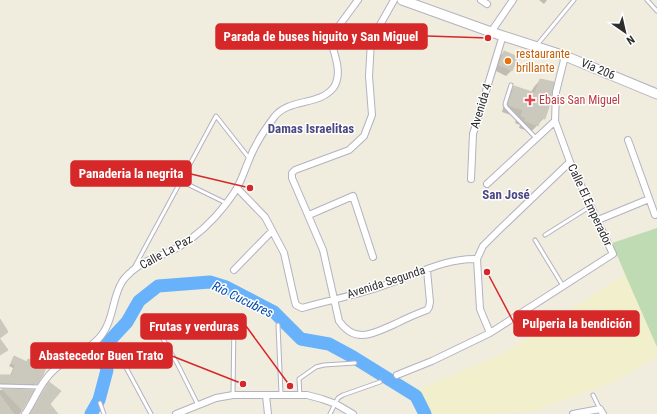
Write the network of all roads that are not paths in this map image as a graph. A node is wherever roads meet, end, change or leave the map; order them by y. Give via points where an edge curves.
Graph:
1 (358, 0) edge
2 (394, 0) edge
3 (402, 0) edge
4 (513, 0) edge
5 (574, 0) edge
6 (647, 0) edge
7 (657, 11) edge
8 (491, 32) junction
9 (503, 35) junction
10 (536, 46) junction
11 (565, 56) junction
12 (511, 84) dead end
13 (657, 94) edge
14 (555, 121) junction
15 (536, 138) junction
16 (628, 140) dead end
17 (249, 158) junction
18 (570, 162) junction
19 (471, 179) dead end
20 (181, 181) junction
21 (486, 184) dead end
22 (237, 188) junction
23 (649, 199) junction
24 (226, 203) junction
25 (591, 206) junction
26 (309, 215) junction
27 (655, 215) dead end
28 (598, 220) junction
29 (272, 231) junction
30 (545, 235) dead end
31 (535, 240) dead end
32 (373, 257) dead end
33 (477, 259) junction
34 (134, 270) junction
35 (234, 270) dead end
36 (427, 270) junction
37 (563, 286) junction
38 (333, 299) junction
39 (234, 318) dead end
40 (155, 325) dead end
41 (278, 325) dead end
42 (490, 333) junction
43 (115, 347) dead end
44 (355, 363) dead end
45 (397, 375) dead end
46 (380, 382) dead end
47 (0, 386) edge
48 (41, 387) junction
49 (593, 395) dead end
50 (233, 396) junction
51 (266, 396) junction
52 (281, 396) junction
53 (300, 396) junction
54 (100, 403) dead end
55 (198, 404) junction
56 (336, 404) junction
57 (601, 411) edge
58 (25, 414) edge
59 (104, 414) edge
60 (151, 414) edge
61 (176, 414) edge
62 (268, 414) edge
63 (330, 414) edge
64 (353, 414) edge
65 (573, 414) edge

1 - 17 street, Calle La Paz via 330,38 339,74 333,88 321,97 281,110
2 - 26 street via 371,41 369,76 372,115 364,136 349,150 292,173
3 - 8 main road, Vía 206
4 - 8 street
5 - 10 lane
6 - 7 lane
8 - 9 main road, Vía 206
9 - 10 main road, Vía 206
9 - 19 street, Avenida 4 via 473,134
10 - 11 main road, Vía 206
11 - 13 main road, Vía 206
11 - 14 street, Calle El Emperador via 556,92
12 - 15 lane via 506,107
14 - 15 street
14 - 18 street, Calle El Emperador
15 - 21 street
16 - 23 street
17 - 20 lane via 216,116
17 - 22 street, Calle La Paz
18 - 25 street, Calle El Emperador
18 - 33 street via 483,246
20 - 24 lane
20 - 34 lane
22 - 24 street, Calle La Paz
22 - 29 street via 260,210
23 - 27 street
23 - 28 street
24 - 34 street, Calle La Paz via 198,234
25 - 28 street, Calle El Emperador
25 - 30 lane
26 - 32 street via 353,196
26 - 38 street via 323,250
28 - 37 street, Calle El Emperador via 613,254
29 - 35 street
29 - 38 street, Avenida Segunda via 284,253 296,305 302,308
31 - 37 lane
33 - 36 street, Avenida Segunda via 440,263
33 - 42 street via 480,309
34 - 48 street, Calle La Paz via 122,281 116,294 110,321 102,334 56,368
36 - 38 street, Avenida Segunda
36 - 38 street via 430,302 427,310 372,334 359,335 345,328 339,321
37 - 42 street, Calle El Emperador
39 - 50 lane
40 - 55 lane
41 - 52 lane
42 - 45 street, Calle El Emperador
43 - 60 lane
44 - 53 lane via 316,367 299,379
46 - 56 lane via 343,395 338,398
47 - 48 lane
48 - 58 street, Calle La Paz
49 - 57 lane
50 - 51 street
50 - 55 street
51 - 52 street
51 - 62 street
52 - 53 street
53 - 56 street via 322,398
54 - 59 lane
55 - 61 street
56 - 63 lane
56 - 64 street
57 - 65 street

